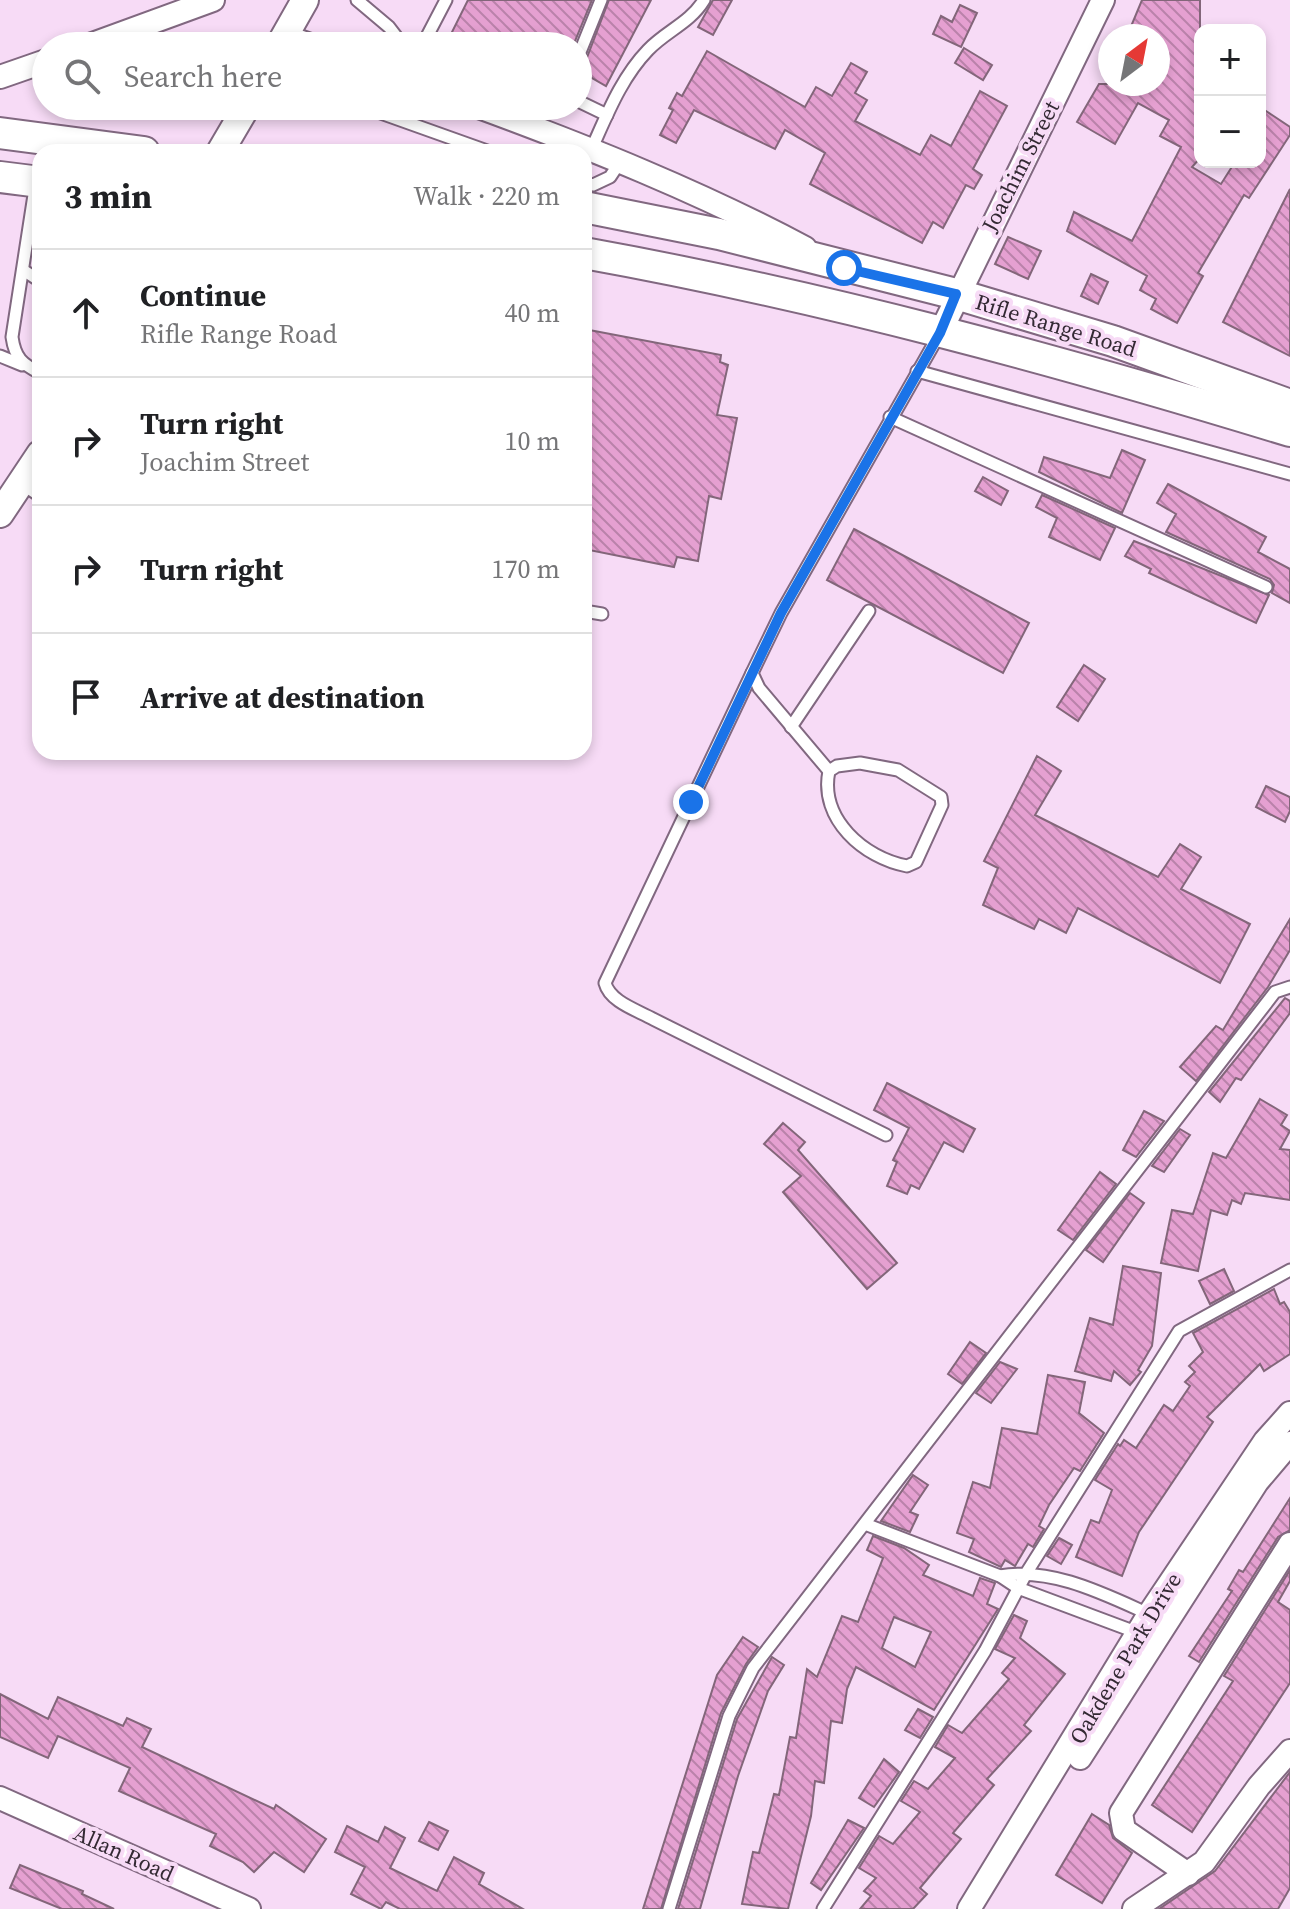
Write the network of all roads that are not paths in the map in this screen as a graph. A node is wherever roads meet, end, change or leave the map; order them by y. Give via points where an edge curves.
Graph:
1 (213, 0) edge
2 (305, 0) edge
3 (446, 0) edge
4 (601, 0) edge
5 (704, 0) edge
6 (1103, 0) edge
7 (358, 1) edge
8 (125, 32) edge
9 (287, 32) edge
10 (393, 32) edge
11 (429, 32) edge
12 (588, 32) edge
13 (32, 66) edge
14 (0, 77) edge
15 (592, 108) edge
16 (607, 115) junction
17 (239, 120) edge
18 (400, 120) edge
19 (513, 120) edge
20 (0, 133) edge
21 (83, 144) edge
22 (225, 144) edge
23 (468, 144) edge
24 (575, 144) edge
25 (592, 148) edge
26 (592, 150) edge
27 (620, 162) junction
28 (0, 177) edge
29 (32, 181) edge
30 (592, 185) edge
31 (592, 209) edge
32 (32, 217) edge
33 (592, 255) edge
34 (844, 268) junction
35 (23, 270) junction
36 (32, 276) edge
37 (956, 294) junction
38 (940, 333) junction
39 (0, 356) edge
40 (24, 366) junction
41 (32, 370) edge
42 (917, 371) junction
43 (1290, 405) edge
44 (890, 417) junction
45 (1290, 431) edge
46 (32, 467) edge
47 (1290, 474) edge
48 (15, 495) edge
49 (1266, 587) dead end
50 (869, 611) dead end
51 (592, 612) edge
52 (602, 614) dead end
53 (752, 673) junction
54 (791, 727) junction
55 (829, 771) junction
56 (1290, 987) edge
57 (886, 1135) dead end
58 (1290, 1270) edge
59 (1290, 1413) edge
60 (1290, 1443) edge
61 (865, 1524) junction
62 (1290, 1544) edge
63 (1027, 1572) junction
64 (1000, 1576) junction
65 (1018, 1588) junction
66 (1153, 1627) junction
67 (1290, 1751) edge
68 (0, 1798) edge
69 (1188, 1874) junction
70 (249, 1909) edge
71 (669, 1909) edge
72 (823, 1909) edge
73 (969, 1909) edge
74 (983, 1909) edge
75 (1134, 1909) edge

1 - 8 street
2 - 9 street
3 - 11 lane
4 - 12 lane
5 - 16 lane via 695,14 638,62
6 - 37 street, Joachim Street
7 - 10 lane
13 - 14 street
15 - 16 lane
16 - 25 lane
17 - 22 street
18 - 23 lane
19 - 24 street
20 - 21 main road
26 - 27 street
27 - 30 lane via 610,177
27 - 34 street via 757,222
28 - 29 main road
31 - 34 main road, Rifle Range Road via 719,234
32 - 35 lane
33 - 38 main road, Rifle Range Road via 808,298
34 - 37 main road, Rifle Range Road
35 - 36 lane
35 - 40 lane via 12,337 14,355
37 - 38 street, Joachim Street
37 - 43 main road, Rifle Range Road via 1113,341
38 - 42 lane
38 - 45 main road, Rifle Range Road
39 - 40 lane
40 - 41 lane
42 - 44 lane
42 - 47 lane
44 - 49 lane
44 - 53 lane
46 - 48 street
50 - 54 lane
51 - 52 lane
53 - 54 lane
53 - 57 lane via 634,917 606,989 653,1019
54 - 55 lane
55 - 55 lane via 829,798 840,825 872,854 907,866 916,862 941,797 898,770 878,765 860,763
56 - 61 lane via 1275,992
58 - 63 lane via 1179,1331
59 - 66 street, Oakdene Park Drive via 1265,1441
60 - 66 street, Oakdene Park Drive
61 - 64 lane
61 - 71 lane via 744,1682
62 - 69 street via 1121,1813 1124,1830
63 - 64 lane
63 - 65 lane
63 - 66 lane via 1070,1582
64 - 65 lane
65 - 66 lane
65 - 72 lane via 985,1651
66 - 73 street, Oakdene Park Drive
66 - 74 street, Oakdene Park Drive
67 - 69 street via 1204,1862
68 - 70 street, Allan Road
69 - 75 street

